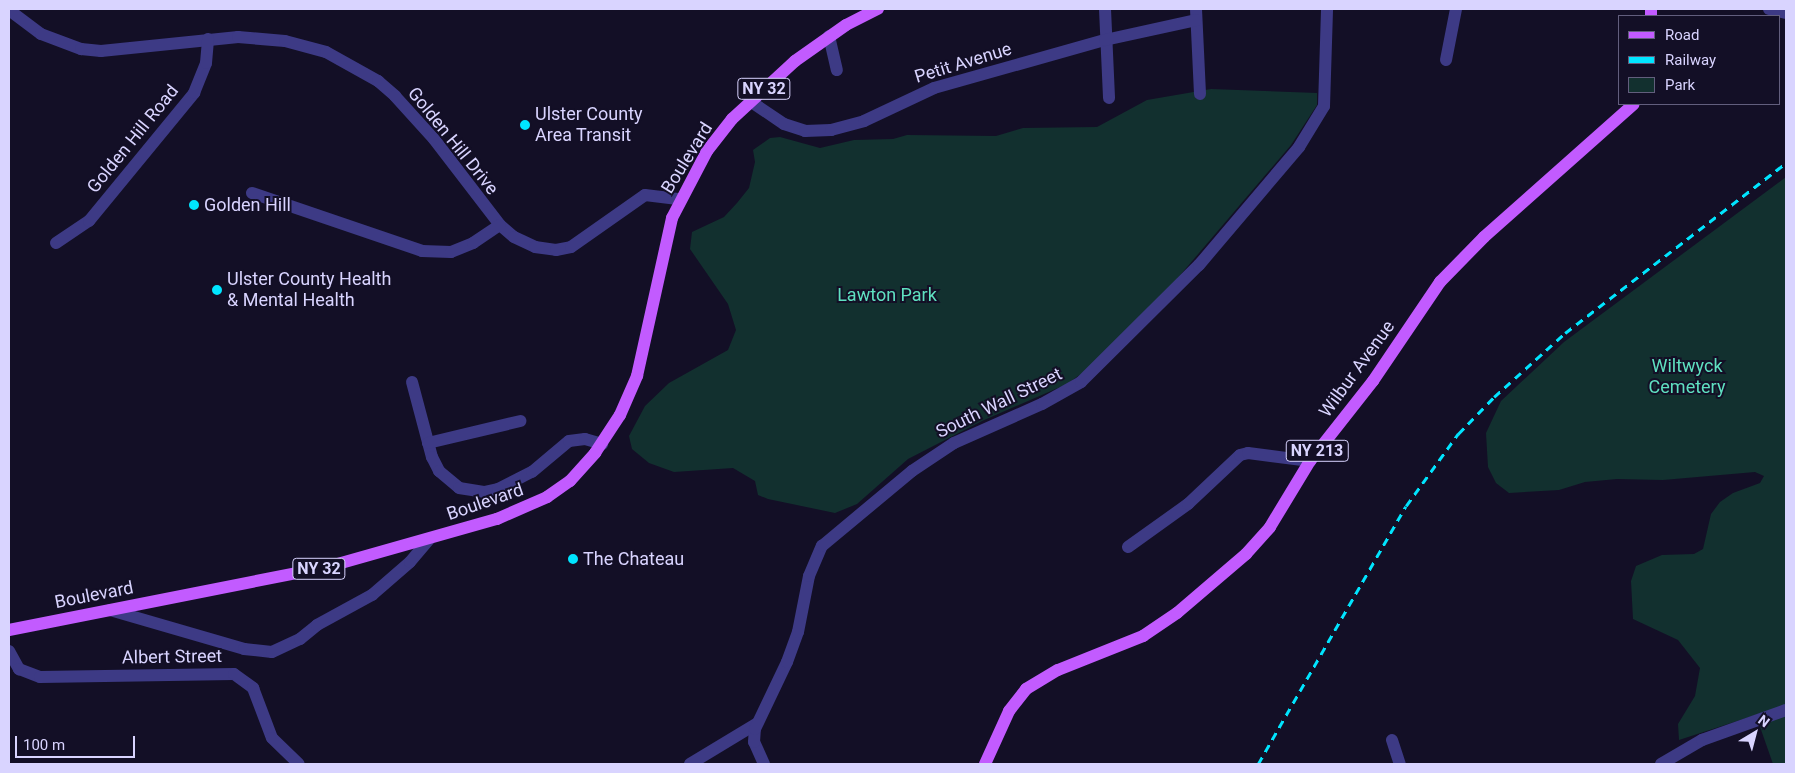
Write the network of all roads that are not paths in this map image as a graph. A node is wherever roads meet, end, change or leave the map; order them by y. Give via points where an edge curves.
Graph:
1 (9, 9) edge
2 (878, 9) edge
3 (1105, 9) edge
4 (1327, 9) edge
5 (1456, 9) edge
6 (1769, 9) edge
7 (1786, 13) edge
8 (1196, 14) edge
9 (828, 36) junction
10 (208, 39) junction
11 (1105, 40) junction
12 (1446, 60) dead end
13 (837, 70) dead end
14 (1200, 94) dead end
15 (1108, 98) dead end
16 (750, 101) junction
17 (1633, 105) edge
18 (252, 193) dead end
19 (680, 199) junction
20 (500, 225) junction
21 (56, 243) dead end
22 (412, 382) dead end
23 (520, 421) dead end
24 (428, 443) junction
25 (602, 444) junction
26 (1310, 461) junction
27 (429, 539) junction
28 (1128, 547) dead end
29 (110, 610) junction
30 (9, 630) edge
31 (9, 651) edge
32 (1786, 710) edge
33 (756, 724) junction
34 (1392, 740) dead end
35 (299, 764) edge
36 (690, 764) edge
37 (764, 764) edge
38 (985, 764) edge
39 (1400, 764) edge
40 (1661, 764) edge

1 - 10 street, Golden Hill Drive via 41,34 81,49 101,51
2 - 9 main road, Boulevard / NY 32
3 - 11 street
4 - 33 street, South Wall Street via 1324,106 1299,147 1199,264 1081,382 1042,404 954,442 912,471 834,534 815,560 798,632
5 - 12 street
6 - 7 street
8 - 11 street, Petit Avenue
8 - 14 street
9 - 13 street
9 - 16 main road, Boulevard / NY 32 via 794,61
10 - 20 street, Golden Hill Drive via 263,38 308,46 349,63 378,81 414,114
10 - 21 street, Golden Hill Road via 206,63 194,93 89,221
11 - 15 street
11 - 16 street, Petit Avenue via 934,88 864,121 831,130 805,131 784,124
16 - 19 main road, Boulevard / NY 32 via 707,151
17 - 26 main road, Wilbur Avenue / NY 213 via 1456,264
18 - 20 street via 422,251 451,252 473,243
19 - 20 street, Golden Hill Drive via 645,195 571,247 556,250 525,244
19 - 25 main road, Boulevard / NY 32 via 672,218 637,376 620,415
22 - 24 street
23 - 24 street
24 - 25 street via 439,471 446,479 459,488 484,492 510,484 532,472 569,441 585,439
25 - 27 main road, Boulevard / NY 32 via 570,481 533,505
26 - 28 street via 1248,453 1240,455 1188,504
26 - 38 main road, Wilbur Avenue / NY 213 via 1270,527 1228,570 1177,613 1124,647 1058,670 1026,689 1009,711
27 - 29 main road, Boulevard / NY 32 via 295,574
27 - 29 street via 410,562 372,595 300,639 272,652 244,649
29 - 30 main road, Boulevard / NY 32
31 - 35 street, Albert Street via 19,670 40,677 234,674 253,688 272,738
32 - 40 street via 1702,740
33 - 36 street
33 - 37 street, South Wall Street via 754,742
34 - 39 street

